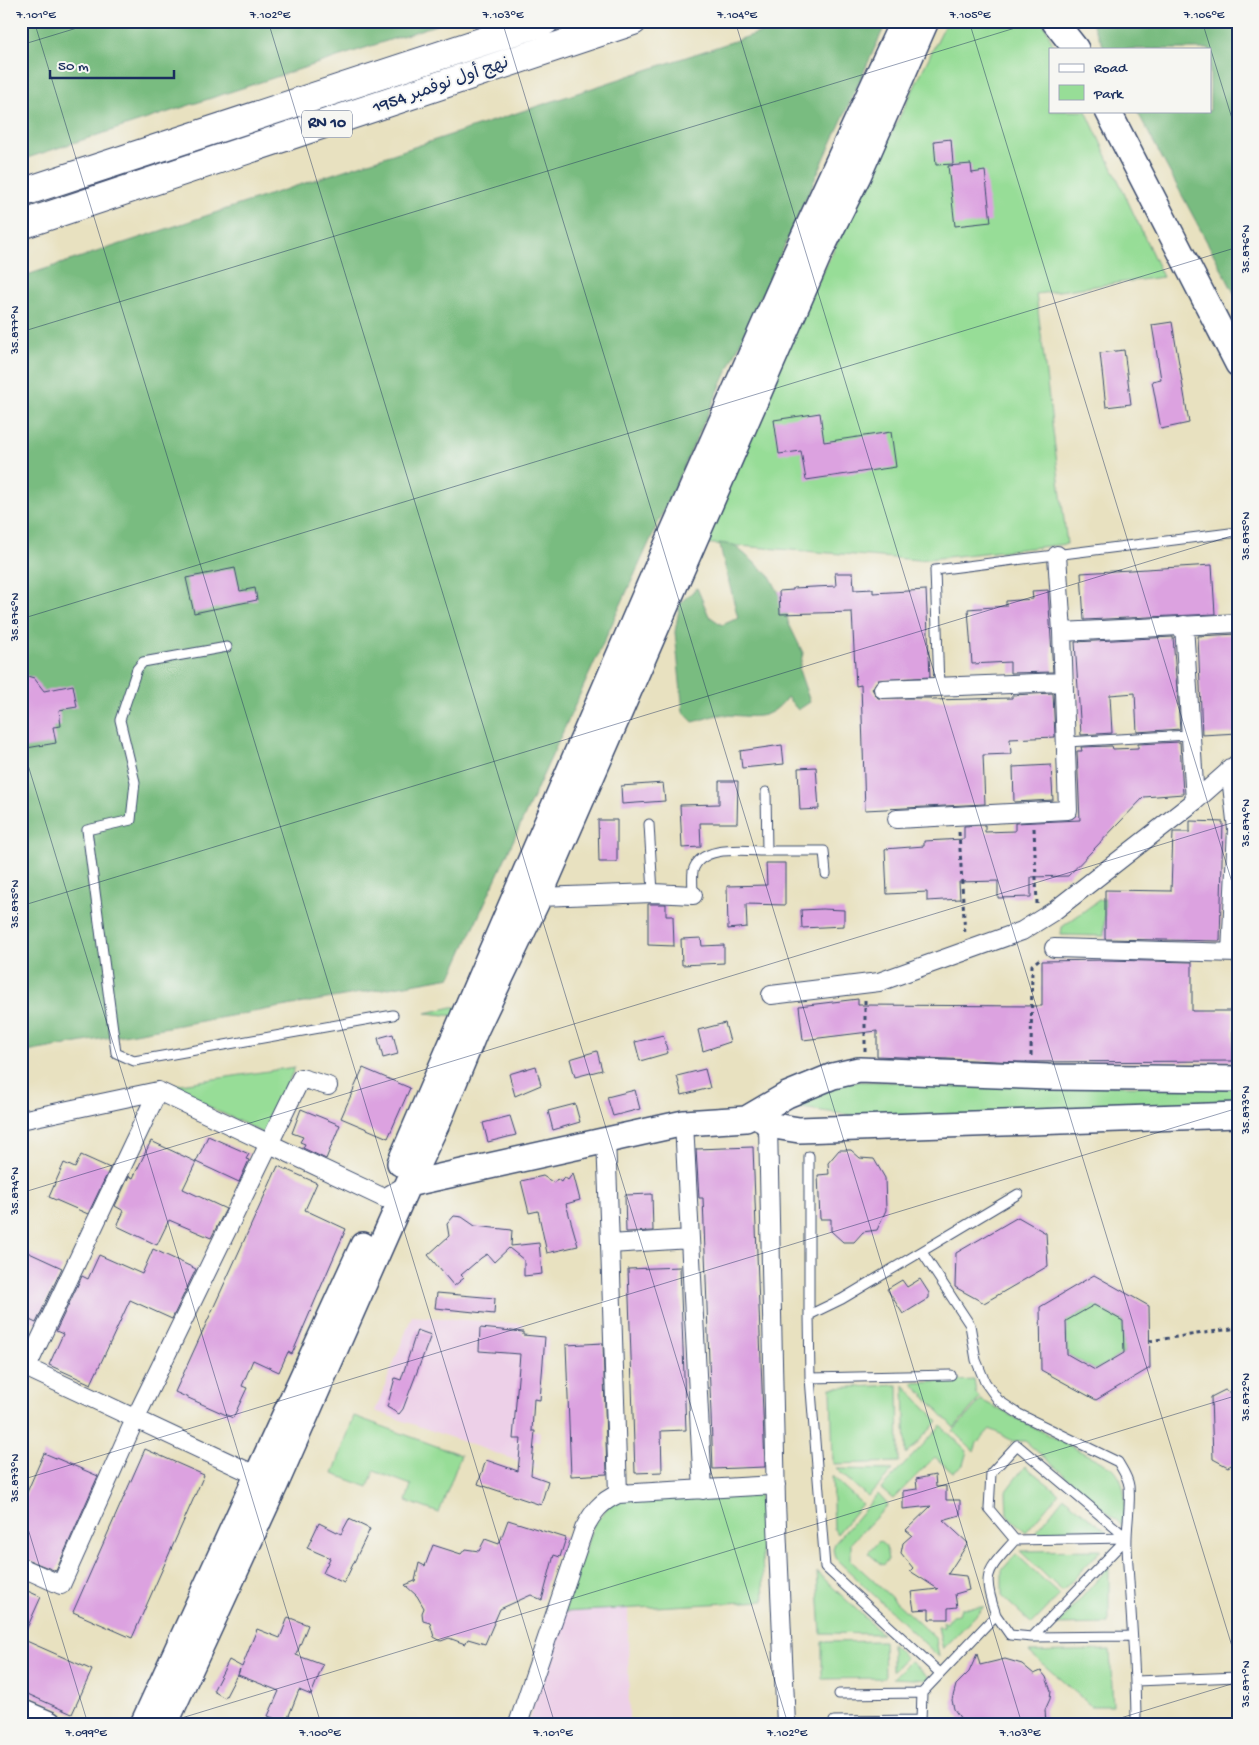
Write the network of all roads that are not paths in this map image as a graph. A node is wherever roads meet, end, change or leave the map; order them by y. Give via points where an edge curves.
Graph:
1 (544, 21) edge
2 (633, 21) edge
3 (903, 21) edge
4 (926, 21) edge
5 (1054, 21) edge
6 (1069, 21) edge
7 (1075, 48) edge
8 (1109, 112) edge
9 (21, 193) edge
10 (21, 225) edge
11 (1238, 364) edge
12 (1238, 532) edge
13 (1057, 554) junction
14 (1238, 623) edge
15 (1184, 625) junction
16 (1062, 632) junction
17 (227, 647) dead end
18 (1062, 682) junction
19 (939, 687) junction
20 (883, 689) dead end
21 (1190, 735) junction
22 (1066, 742) junction
23 (1234, 765) edge
24 (766, 792) dead end
25 (1195, 801) junction
26 (897, 819) dead end
27 (648, 824) dead end
28 (1237, 829) edge
29 (768, 851) junction
30 (826, 874) dead end
31 (654, 893) junction
32 (693, 895) joint
33 (539, 897) junction
34 (1054, 948) road end
35 (1235, 953) edge
36 (771, 995) dead end
37 (393, 1015) dead end
38 (1237, 1079) edge
39 (328, 1086) dead end
40 (158, 1092) junction
41 (1238, 1115) edge
42 (21, 1120) edge
43 (757, 1122) junction
44 (684, 1123) junction
45 (606, 1139) junction
46 (270, 1142) junction
47 (809, 1156) dead end
48 (408, 1184) junction
49 (1018, 1194) dead end
50 (384, 1198) junction
51 (690, 1239) junction
52 (610, 1244) junction
53 (922, 1252) junction
54 (809, 1315) junction
55 (24, 1366) edge
56 (951, 1375) dead end
57 (810, 1378) junction
58 (136, 1417) junction
59 (267, 1480) junction
60 (776, 1484) junction
61 (703, 1490) junction
62 (618, 1494) junction
63 (1127, 1538) junction
64 (1015, 1540) junction
65 (21, 1567) edge
66 (996, 1615) junction
67 (1131, 1636) junction
68 (1032, 1637) junction
69 (940, 1673) junction
70 (1238, 1677) edge
71 (1136, 1681) junction
72 (922, 1693) junction
73 (839, 1694) dead end
74 (21, 1712) edge
75 (834, 1720) dead end
76 (921, 1722) edge
77 (49, 1724) edge
78 (143, 1724) edge
79 (165, 1724) edge
80 (518, 1724) edge
81 (786, 1724) edge
82 (1136, 1724) edge

1 - 9 main road, نهج أول نوفمبر 1954 / RN 10
2 - 10 main road, نهج أول نوفمبر 1954 / RN 10
3 - 50 main road via 663,554
4 - 33 main road via 858,176 820,252
5 - 7 main road
6 - 7 main road
8 - 11 main road
12 - 13 lane
13 - 16 street
13 - 19 lane via 935,570
14 - 15 street
15 - 16 street
15 - 21 street
16 - 18 street
17 - 37 lane via 143,662 137,669 120,720 135,782 131,820 87,830 116,1053 134,1061
18 - 19 street
18 - 22 street
19 - 20 street
21 - 22 lane
21 - 25 street
22 - 26 street via 1068,810
23 - 25 street
23 - 28 street
24 - 29 lane
25 - 36 street via 1054,911 1022,930 905,974 865,984
27 - 31 lane
28 - 35 street
29 - 30 lane via 824,851
29 - 32 lane via 710,852 696,864
31 - 32 street
31 - 33 street
33 - 48 main road via 476,1029
34 - 35 street
38 - 43 main road via 1031,1077 865,1070 833,1076 787,1095
39 - 46 street via 301,1078
40 - 42 street
40 - 46 street
40 - 55 street
41 - 43 main road via 800,1130
43 - 44 main road
43 - 60 street
44 - 45 main road
44 - 51 street
45 - 48 main road
45 - 52 street
46 - 50 street
46 - 58 street
47 - 54 lane
48 - 50 street
48 - 59 main road
49 - 53 lane
50 - 59 main road
51 - 52 street
51 - 61 street
52 - 62 street
53 - 54 lane via 842,1300
53 - 63 lane via 970,1326 984,1382 998,1400 1118,1462 1129,1485
54 - 57 lane
55 - 58 street
56 - 57 lane
57 - 69 lane via 825,1567
58 - 59 street
58 - 65 street via 61,1585
59 - 78 main road
59 - 79 main road
60 - 61 street
60 - 81 street
61 - 62 street
62 - 80 street via 592,1512 584,1529
63 - 64 lane
63 - 64 lane via 1017,1445 991,1472 989,1509
63 - 67 lane
63 - 68 lane
64 - 66 lane via 990,1569 987,1590
66 - 68 lane via 1010,1635
66 - 69 lane
67 - 68 lane
67 - 71 lane
69 - 72 lane
70 - 71 lane
71 - 82 lane
72 - 73 lane
72 - 76 lane
74 - 77 main road
75 - 76 lane

